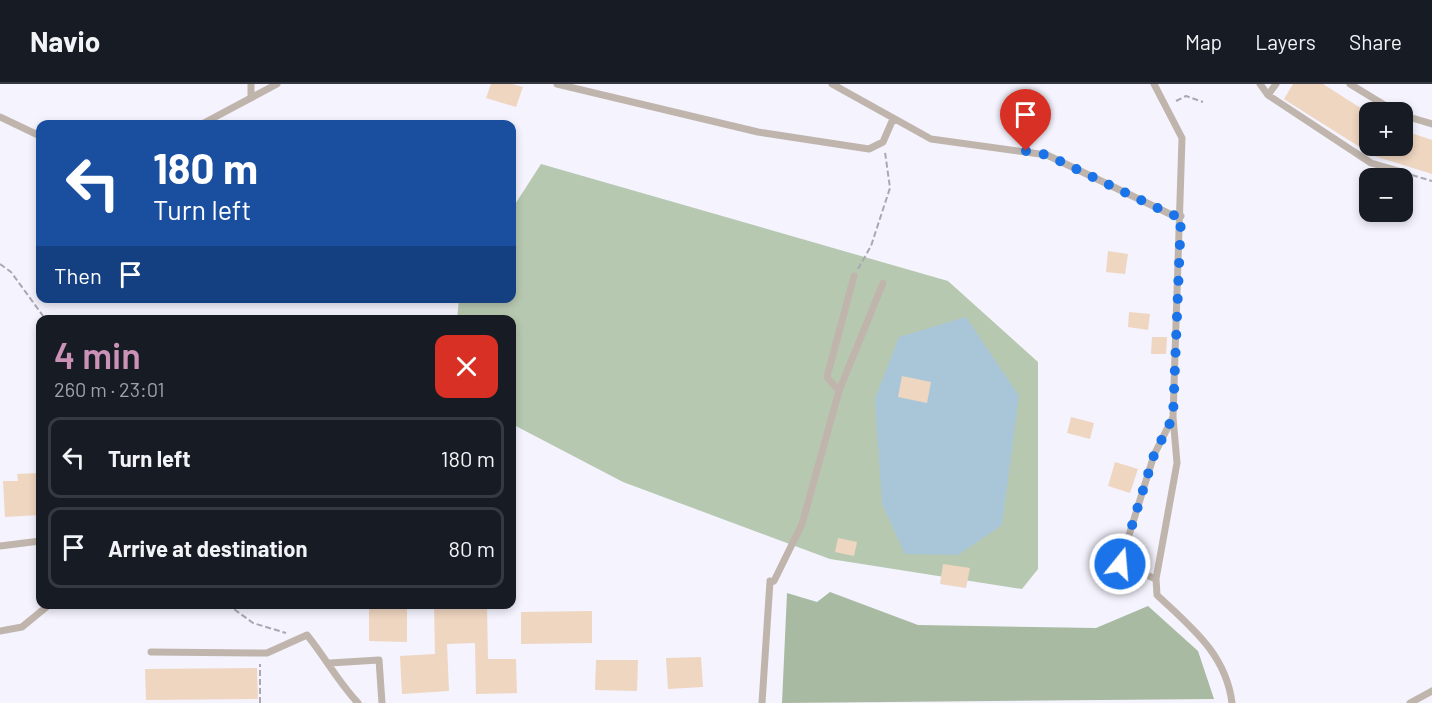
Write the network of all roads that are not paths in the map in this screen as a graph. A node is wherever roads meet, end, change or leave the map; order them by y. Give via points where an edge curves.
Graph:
1 (251, 84) edge
2 (277, 84) edge
3 (557, 84) edge
4 (832, 84) edge
5 (1154, 84) edge
6 (1260, 84) edge
7 (1276, 84) edge
8 (1350, 84) edge
9 (1268, 95) junction
10 (251, 98) junction
11 (1380, 102) edge
12 (0, 117) edge
13 (1413, 118) edge
14 (893, 119) junction
15 (210, 120) edge
16 (1432, 124) edge
17 (36, 134) edge
18 (1388, 168) edge
19 (1181, 216) junction
20 (854, 276) road end
21 (883, 283) dead end
22 (839, 391) junction
23 (1173, 417) junction
24 (36, 542) edge
25 (0, 546) edge
26 (1156, 579) junction
27 (44, 609) edge
28 (0, 631) edge
29 (151, 652) dead end
30 (330, 663) junction
31 (1432, 691) edge
32 (358, 703) edge
33 (382, 703) edge
34 (762, 703) edge
35 (1232, 703) edge
36 (1410, 703) edge

1 - 10 lane
2 - 10 lane
3 - 14 lane via 758,132 869,149 883,141
4 - 14 lane
5 - 19 lane via 1182,138
6 - 9 lane
7 - 9 lane
8 - 11 lane
9 - 18 lane via 1371,163
10 - 15 lane
12 - 17 lane
13 - 16 lane
14 - 19 lane via 931,139 1047,155
19 - 23 lane
20 - 22 lane via 828,377
21 - 22 lane
22 - 34 lane via 802,524 772,581
23 - 26 lane via 1178,463
23 - 26 lane via 1154,455 1120,564
24 - 25 lane
26 - 35 lane via 1157,596 1200,635 1220,660
27 - 28 lane via 22,627
29 - 30 lane via 267,653 307,635
30 - 32 lane via 343,687
30 - 33 lane via 379,660
31 - 36 lane

